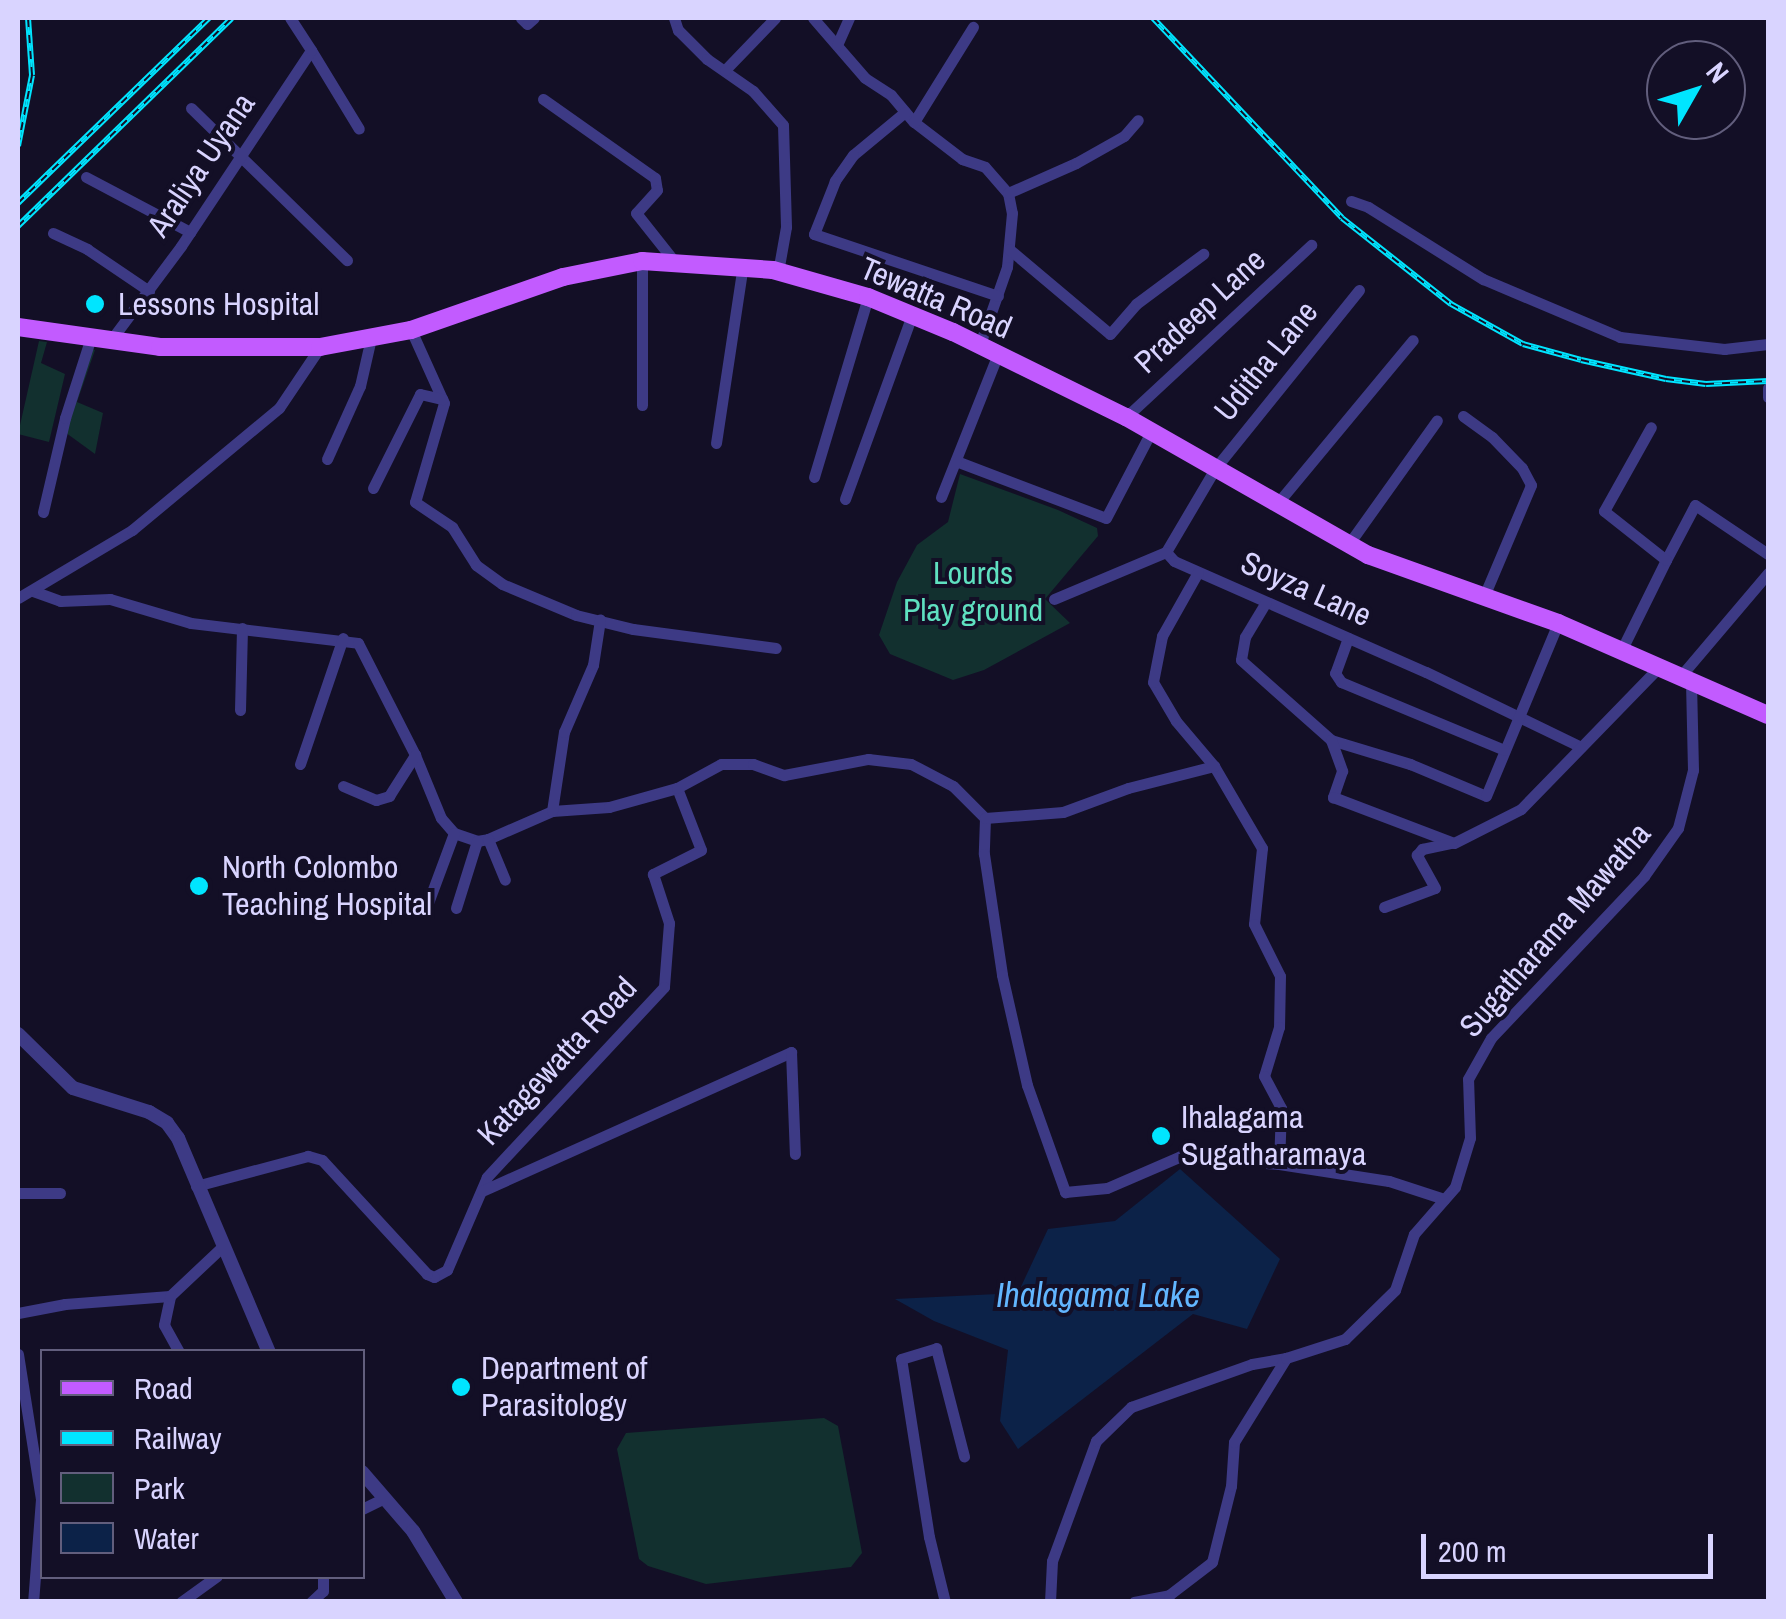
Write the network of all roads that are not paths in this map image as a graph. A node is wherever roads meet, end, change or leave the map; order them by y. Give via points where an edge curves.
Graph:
1 (290, 18) edge
2 (521, 18) edge
3 (534, 18) edge
4 (674, 18) edge
5 (775, 18) edge
6 (812, 18) edge
7 (849, 18) edge
8 (972, 27) dead end
9 (837, 45) junction
10 (311, 50) junction
11 (725, 70) junction
12 (543, 100) dead end
13 (191, 108) dead end
14 (909, 117) junction
15 (1138, 120) dead end
16 (358, 129) dead end
17 (239, 158) junction
18 (86, 177) dead end
19 (1008, 193) junction
20 (1351, 201) dead end
21 (190, 232) junction
22 (53, 233) dead end
23 (1311, 245) dead end
24 (1009, 249) junction
25 (1203, 254) dead end
26 (347, 260) dead end
27 (642, 261) junction
28 (674, 261) junction
29 (742, 265) junction
30 (778, 272) junction
31 (1359, 290) dead end
32 (149, 291) junction
33 (998, 296) junction
34 (868, 298) junction
35 (912, 315) junction
36 (18, 327) edge
37 (410, 330) junction
38 (91, 337) junction
39 (371, 338) junction
40 (111, 340) junction
41 (1413, 340) dead end
42 (980, 344) junction
43 (1768, 344) edge
44 (320, 347) junction
45 (997, 356) junction
46 (1768, 388) edge
47 (1768, 397) edge
48 (442, 399) junction
49 (642, 405) dead end
50 (1463, 416) dead end
51 (1126, 417) junction
52 (1436, 420) dead end
53 (1652, 427) dead end
54 (1151, 432) junction
55 (716, 443) dead end
56 (327, 459) dead end
57 (956, 460) junction
58 (1216, 467) junction
59 (814, 478) dead end
60 (373, 488) dead end
61 (941, 497) dead end
62 (845, 499) dead end
63 (1276, 505) junction
64 (44, 512) dead end
65 (1348, 545) junction
66 (1166, 552) junction
67 (1768, 554) edge
68 (1666, 560) junction
69 (1198, 572) junction
70 (1768, 573) edge
71 (33, 592) junction
72 (1484, 596) junction
73 (18, 598) edge
74 (1054, 599) dead end
75 (1266, 602) junction
76 (600, 620) junction
77 (1558, 623) junction
78 (242, 628) junction
79 (343, 638) junction
80 (1348, 638) junction
81 (776, 648) dead end
82 (1621, 652) junction
83 (1658, 669) junction
84 (1685, 680) junction
85 (240, 710) dead end
86 (1517, 715) junction
87 (1768, 715) edge
88 (1331, 740) junction
89 (1581, 747) junction
90 (1504, 750) junction
91 (416, 756) junction
92 (300, 764) dead end
93 (1214, 766) junction
94 (342, 786) dead end
95 (677, 788) junction
96 (552, 811) junction
97 (984, 818) junction
98 (454, 833) junction
99 (482, 840) junction
100 (1454, 842) junction
101 (505, 880) dead end
102 (1384, 907) dead end
103 (456, 908) dead end
104 (425, 911) dead end
105 (18, 1034) edge
106 (794, 1154) dead end
107 (1279, 1164) junction
108 (196, 1186) junction
109 (482, 1191) junction
110 (18, 1193) edge
111 (60, 1193) dead end
112 (1444, 1199) junction
113 (221, 1248) junction
114 (170, 1296) junction
115 (18, 1312) edge
116 (177, 1349) edge
117 (269, 1349) edge
118 (18, 1354) edge
119 (1286, 1358) junction
120 (964, 1456) dead end
121 (40, 1467) edge
122 (365, 1475) edge
123 (386, 1498) junction
124 (365, 1508) edge
125 (40, 1549) edge
126 (212, 1579) edge
127 (323, 1579) edge
128 (448, 1598) edge
129 (33, 1602) edge
130 (181, 1602) edge
131 (311, 1602) edge
132 (946, 1602) edge
133 (1050, 1602) edge
134 (1134, 1602) edge

1 - 10 street
2 - 3 street via 527,24
4 - 11 street via 678,30
5 - 11 street
6 - 9 street
7 - 9 street
8 - 14 street
9 - 14 street
10 - 16 street
10 - 17 street, Araliya Uyana
11 - 30 street via 783,124 786,227
12 - 28 street via 655,178 656,190 636,213
13 - 17 street
14 - 19 street via 962,159 985,168
14 - 33 street via 852,155 814,234
15 - 19 street via 1124,136
17 - 21 street, Araliya Uyana
17 - 26 street
18 - 21 street
19 - 24 street
20 - 43 street via 1483,279 1620,337 1724,349
21 - 32 street, Araliya Uyana
22 - 32 street
23 - 51 street, Pradeep Lane
24 - 25 street via 1110,334 1136,304
24 - 33 street
27 - 28 main road, Tewatta Road
27 - 37 main road, Tewatta Road via 563,277
27 - 49 street
28 - 29 main road, Tewatta Road
29 - 30 main road, Tewatta Road
29 - 55 street
30 - 34 main road, Tewatta Road
31 - 58 street, Uditha Lane
32 - 40 street, Araliya Uyana
33 - 42 street
34 - 35 main road, Tewatta Road
34 - 59 street
35 - 42 main road, Tewatta Road
35 - 62 street
36 - 38 main road, Tewatta Road
37 - 39 main road, Tewatta Road
37 - 48 street
38 - 40 main road, Tewatta Road
38 - 64 street
39 - 44 main road, Tewatta Road
39 - 56 street via 360,386
40 - 44 main road, Tewatta Road via 160,347
41 - 63 street
42 - 45 main road, Tewatta Road
44 - 71 street via 279,408 132,530
45 - 51 main road, Tewatta Road
45 - 57 street
46 - 47 street
48 - 60 street via 420,394
48 - 76 street via 415,502 452,527 476,565 502,584 552,608
50 - 72 street via 1492,436 1531,485
51 - 54 main road, Tewatta Road
52 - 65 street
53 - 68 street via 1604,512
54 - 57 street via 1106,518
54 - 58 main road, Tewatta Road
57 - 61 street
58 - 63 main road, Tewatta Road
58 - 66 street
63 - 65 main road, Tewatta Road
65 - 72 main road, Tewatta Road
66 - 69 street, Soyza Lane
66 - 74 street
67 - 68 street via 1694,505
68 - 82 street
69 - 75 street, Soyza Lane
69 - 93 street via 1162,636 1153,682
70 - 84 street
71 - 73 street
71 - 78 street via 60,600 110,599 191,623
72 - 77 main road, Tewatta Road
75 - 80 street, Soyza Lane
75 - 88 street via 1245,637 1241,660
76 - 81 street
76 - 96 street via 593,664 564,732
77 - 82 main road, Tewatta Road
77 - 86 street
78 - 79 street
78 - 85 street
79 - 91 street via 366,654
79 - 92 street
80 - 86 street, Soyza Lane
80 - 90 street via 1335,673 1340,682
82 - 83 main road, Tewatta Road
83 - 84 main road, Tewatta Road
83 - 89 street
84 - 87 main road, Tewatta Road
84 - 112 street, Sugatharama Mawatha via 1693,770 1678,828 1644,876 1491,1038 1468,1079 1470,1138 1455,1186
86 - 89 street, Soyza Lane
86 - 90 street
88 - 90 street via 1486,796
88 - 100 street via 1342,771 1332,797
89 - 100 street via 1521,809
91 - 94 street via 389,796 376,800
91 - 98 street via 440,818
93 - 97 street via 1063,812
93 - 107 street via 1262,848 1254,924 1280,976 1279,1027 1264,1076 1281,1108
95 - 96 street via 609,807
95 - 97 street via 721,764 753,764 784,775 868,760 911,764 953,786
95 - 109 street, Katagewatta Road via 701,850 653,874 668,923 664,987 487,1177
96 - 99 street
97 - 107 street via 1002,975 1027,1085 1064,1192 1107,1188 1181,1156
98 - 99 street
98 - 104 street
99 - 101 street
99 - 103 street
100 - 102 street via 1418,855 1435,888
105 - 108 street via 74,1088 167,1123
106 - 109 street via 791,1052
107 - 112 street via 1389,1180
108 - 109 street, Katagewatta Road via 308,1156 322,1160 434,1277 447,1270
108 - 113 street
110 - 111 street
112 - 119 street, Sugatharama Mawatha via 1414,1234 1395,1290 1345,1340
113 - 114 street
113 - 117 street
114 - 115 street
114 - 116 street via 164,1325
118 - 121 street
119 - 133 street, Sugatharama Mawatha via 1131,1407 1096,1441 1052,1561
119 - 134 street via 1234,1442 1212,1562 1169,1596
120 - 132 street via 936,1348 902,1358 929,1537
122 - 123 street
123 - 124 street
123 - 128 street via 413,1531
125 - 129 street
126 - 130 street
127 - 131 street via 323,1590

